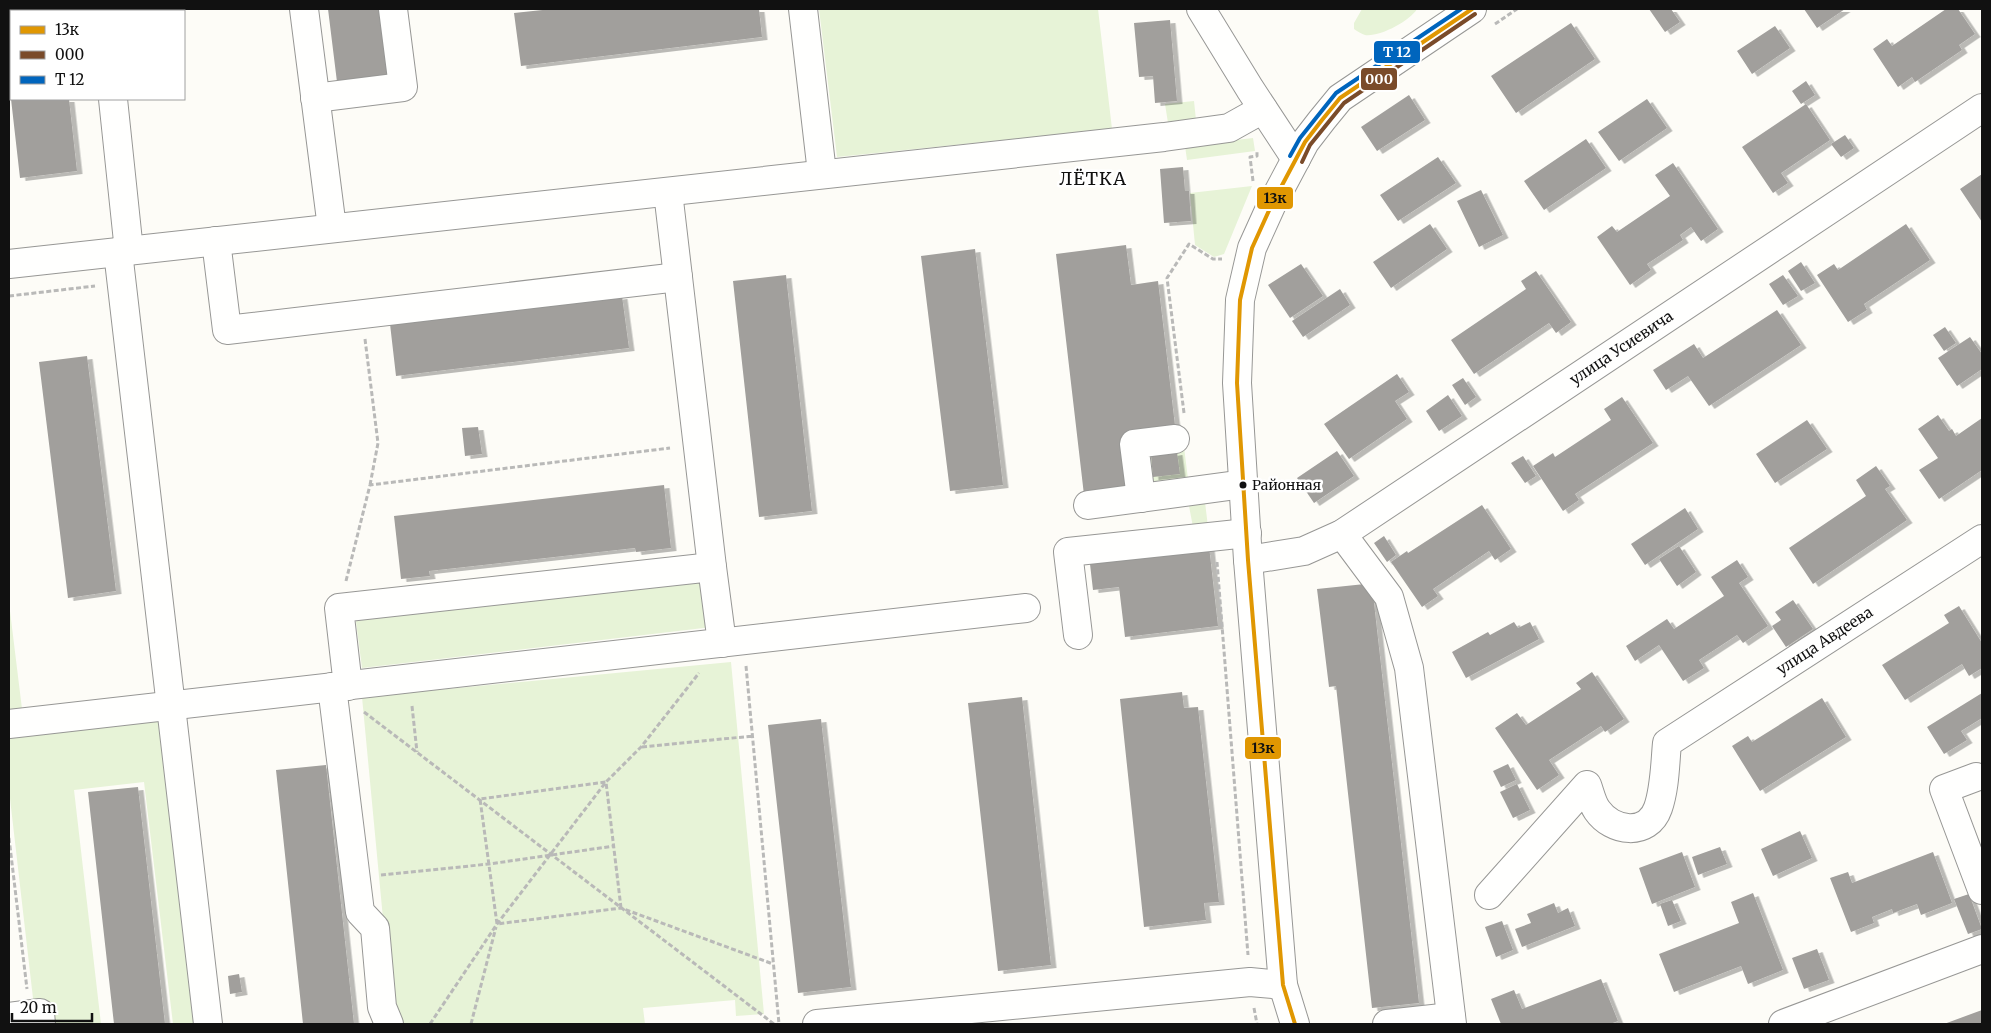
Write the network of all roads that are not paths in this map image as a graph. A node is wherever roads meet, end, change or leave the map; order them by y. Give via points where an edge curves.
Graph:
1 (304, 9) edge
2 (393, 9) edge
3 (803, 9) edge
4 (1202, 9) edge
5 (1472, 9) edge
6 (316, 98) junction
7 (113, 100) edge
8 (1982, 108) edge
9 (1263, 110) junction
10 (1296, 159) junction
11 (822, 173) junction
12 (668, 192) junction
13 (332, 228) junction
14 (216, 241) junction
15 (124, 251) junction
16 (9, 264) edge
17 (678, 277) junction
18 (1175, 439) dead end
19 (1244, 484) junction
20 (1141, 498) junction
21 (1088, 505) dead end
22 (1247, 533) junction
23 (1342, 534) junction
24 (1982, 539) edge
25 (1248, 560) junction
26 (712, 566) junction
27 (1026, 608) dead end
28 (1078, 635) dead end
29 (733, 642) junction
30 (340, 687) junction
31 (171, 705) junction
32 (9, 724) edge
33 (1976, 777) dead end
34 (1982, 890) edge
35 (1489, 895) dead end
36 (1982, 949) edge
37 (1283, 985) junction
38 (1452, 1020) edge
39 (208, 1024) edge
40 (389, 1024) edge
41 (817, 1024) edge
42 (1295, 1024) edge
43 (1387, 1024) edge
44 (1783, 1024) edge

1 - 6 street
2 - 6 street via 403,87
3 - 11 street
4 - 9 street
5 - 10 street via 1340,98 1305,142
6 - 13 street
7 - 15 street
8 - 23 street, улица Усиевича
9 - 10 street
9 - 11 street via 1229,128
10 - 19 street via 1252,248 1240,300 1237,383
11 - 12 street
12 - 13 street
12 - 17 street
13 - 14 street
14 - 15 street
14 - 17 street via 227,330
15 - 16 street
15 - 31 street via 122,282
17 - 26 street
18 - 20 street via 1134,444
19 - 20 street
19 - 22 street
20 - 21 street
22 - 25 street
22 - 28 street via 1068,552
23 - 25 street, улица Усиевича via 1304,551
23 - 38 street via 1389,596 1409,668
24 - 35 street, улица Авдеева via 1667,743 1658,809 1649,823 1636,829 1619,827 1606,820 1597,810 1587,785
25 - 37 street
26 - 29 street
26 - 30 street via 339,608
27 - 29 street
29 - 30 street
30 - 31 street
30 - 40 street via 360,912 375,928 382,1007
31 - 32 street
31 - 39 street
33 - 34 street via 1944,789
36 - 44 street
37 - 41 street via 1250,982
37 - 42 street
38 - 43 street

